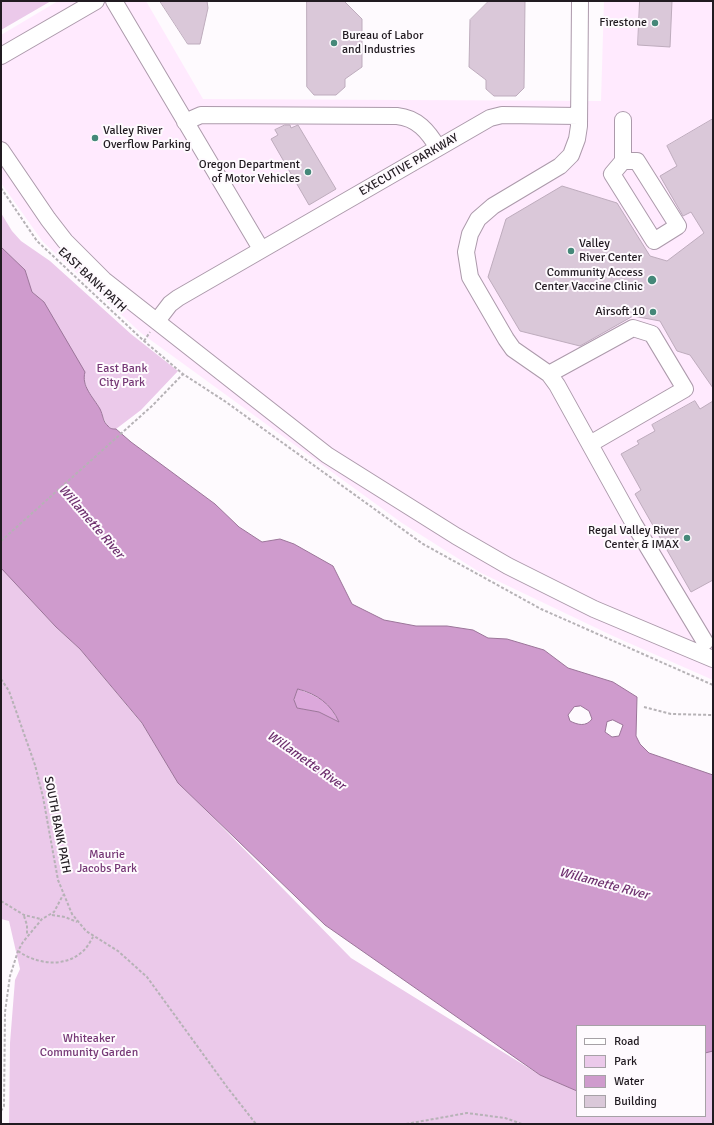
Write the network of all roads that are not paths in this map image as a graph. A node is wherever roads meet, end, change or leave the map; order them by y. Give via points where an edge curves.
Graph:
1 (96, 1) edge
2 (114, 1) edge
3 (580, 1) edge
4 (1, 56) edge
5 (579, 116) junction
6 (623, 120) dead end
7 (185, 122) junction
8 (438, 148) junction
9 (1, 150) edge
10 (623, 161) junction
11 (261, 249) junction
12 (157, 321) junction
13 (549, 374) junction
14 (590, 444) junction
15 (708, 648) edge

1 - 4 street
2 - 7 street
3 - 5 street
5 - 8 street, EXECUTIVE PARKWAY via 497,116
5 - 13 street via 577,139 571,155 560,166 493,206 478,219 470,234 466,252 470,277 506,340 513,349
6 - 10 street
7 - 8 street via 201,115 396,116 420,125
7 - 11 street
8 - 11 street, EXECUTIVE PARKWAY
9 - 12 street via 65,240 104,280
10 - 10 street via 612,174 654,241 678,226 637,161
11 - 12 street, EXECUTIVE PARKWAY via 174,300
12 - 15 street via 327,455 456,536 587,606
13 - 14 street
13 - 14 street via 633,328 652,334 685,389
14 - 15 street

